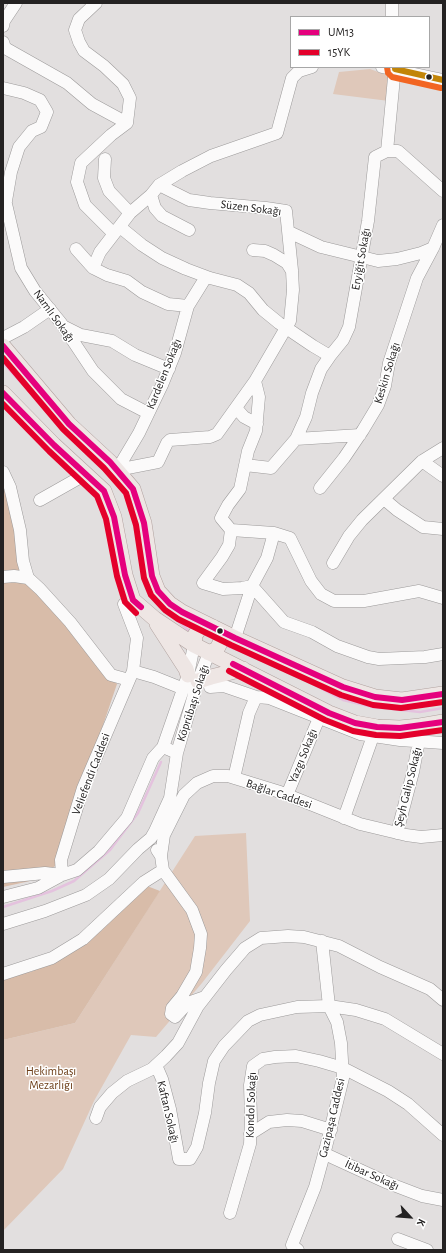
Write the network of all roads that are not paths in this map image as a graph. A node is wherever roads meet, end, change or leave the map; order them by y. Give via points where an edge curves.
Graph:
1 (16, 3) edge
2 (96, 3) edge
3 (392, 3) edge
4 (392, 16) edge
5 (3, 26) edge
6 (5, 49) edge
7 (309, 68) edge
8 (395, 68) edge
9 (443, 80) edge
10 (3, 88) edge
11 (127, 123) junction
12 (387, 151) junction
13 (105, 159) dead end
14 (160, 185) junction
15 (3, 191) edge
16 (443, 191) edge
17 (151, 195) junction
18 (6, 205) junction
19 (130, 213) junction
20 (443, 225) edge
21 (116, 230) junction
22 (189, 230) dead end
23 (289, 232) junction
24 (433, 248) junction
25 (76, 249) dead end
26 (253, 250) dead end
27 (361, 258) junction
28 (93, 268) junction
29 (292, 271) junction
30 (206, 277) junction
31 (188, 306) junction
32 (50, 309) junction
33 (62, 325) junction
34 (286, 327) junction
35 (3, 338) edge
36 (3, 346) edge
37 (330, 356) junction
38 (169, 369) junction
39 (255, 381) junction
40 (3, 393) edge
41 (236, 408) junction
42 (148, 413) junction
43 (257, 424) junction
44 (360, 435) junction
45 (296, 439) junction
46 (443, 448) edge
47 (422, 461) junction
48 (245, 465) junction
49 (117, 470) junction
50 (3, 472) edge
51 (86, 474) junction
52 (443, 476) edge
53 (320, 488) dead end
54 (384, 499) junction
55 (40, 500) dead end
56 (443, 529) edge
57 (231, 530) junction
58 (274, 533) junction
59 (334, 563) dead end
60 (3, 577) edge
61 (28, 578) junction
62 (252, 586) junction
63 (443, 598) edge
64 (124, 604) dead end
65 (155, 619) junction
66 (213, 627) junction
67 (235, 638) junction
68 (194, 645) junction
69 (209, 653) junction
70 (443, 654) edge
71 (243, 669) junction
72 (131, 676) junction
73 (195, 683) junction
74 (443, 694) edge
75 (256, 697) junction
76 (319, 718) junction
77 (443, 722) edge
78 (373, 736) junction
79 (419, 741) junction
80 (443, 743) edge
81 (163, 747) junction
82 (177, 753) junction
83 (234, 778) junction
84 (287, 795) junction
85 (344, 818) junction
86 (397, 833) junction
87 (443, 835) edge
88 (151, 838) junction
89 (160, 856) junction
90 (163, 870) junction
91 (62, 875) junction
92 (3, 877) edge
93 (3, 897) edge
94 (3, 924) edge
95 (322, 942) junction
96 (3, 974) edge
97 (205, 997) junction
98 (443, 1000) edge
99 (329, 1006) junction
100 (443, 1054) edge
101 (156, 1065) junction
102 (343, 1068) junction
103 (96, 1118) dead end
104 (331, 1130) junction
105 (250, 1134) junction
106 (443, 1134) edge
107 (325, 1154) junction
108 (443, 1200) edge
109 (230, 1213) dead end
110 (398, 1239) dead end
111 (295, 1247) edge
112 (427, 1250) edge

1 - 5 street
2 - 11 street via 79,19 75,30 84,51 123,84 130,98
3 - 4 street
6 - 11 street via 67,84 92,104
7 - 14 street via 299,71 292,78 277,133 211,156
8 - 9 street
8 - 12 street
10 - 18 street via 40,100 47,112 42,127 32,131 19,147 11,172
11 - 21 street via 81,164 77,182 85,205
12 - 16 street via 398,151
12 - 27 street, Eryiğit Sokağı via 375,157
13 - 19 street via 104,178 109,191
14 - 17 street
14 - 23 street, Süzen Sokağı via 189,200 286,211
15 - 18 street, Namlı Sokağı
17 - 19 street
17 - 22 street via 155,208 162,216
18 - 32 street, Namlı Sokağı via 21,268
19 - 21 street
20 - 24 street, Keskin Sokağı
21 - 28 street via 100,252
21 - 30 street via 162,258
23 - 27 street via 321,247
23 - 29 street, Süzen Sokağı
24 - 27 street via 397,259 378,261
24 - 44 street, Keskin Sokağı via 417,278 378,404
25 - 28 street
26 - 29 street via 266,251 281,259
27 - 37 street, Eryiğit Sokağı via 349,327 343,340
28 - 31 street via 127,281 142,292 168,304
29 - 34 street, Süzen Sokağı via 290,321
30 - 31 street, Kardelen Sokağı
30 - 34 street via 237,285 249,293 263,310
31 - 38 street, Kardelen Sokağı
32 - 33 street, Namlı Sokağı
32 - 35 street
33 - 38 street via 81,335 112,341 135,355
33 - 42 street, Namlı Sokağı via 93,371 121,399
34 - 37 street
34 - 39 street, Süzen Sokağı
36 - 49 main road via 69,424
37 - 45 street, Eryiğit Sokağı via 312,393 306,417
38 - 42 street, Kardelen Sokağı
39 - 41 street, Süzen Sokağı
39 - 43 street via 259,397
40 - 51 main road
41 - 43 street via 244,417
41 - 49 street, Süzen Sokağı via 217,434 210,437 170,440 158,462
42 - 49 street, Kardelen Sokağı
43 - 48 street
44 - 45 street
44 - 53 street, Keskin Sokağı
45 - 48 street, Eryiğit Sokağı via 271,468
46 - 47 street
47 - 52 street
47 - 54 street
48 - 57 street via 240,489 221,518
49 - 66 main road via 133,489 144,523 152,576 158,591 182,612
50 - 61 street via 10,487
51 - 55 street
51 - 65 main road via 104,491 114,517 125,575 133,600
54 - 56 street via 423,527
54 - 59 street via 349,536
57 - 58 street
57 - 62 street via 229,545 203,583 223,589
58 - 62 street via 267,558
58 - 63 street via 290,538 311,581 321,594 334,600 364,601 419,592
60 - 61 street
61 - 72 street via 70,622 111,675
62 - 67 street
62 - 70 street via 284,622 368,658 425,657
64 - 72 street, Veliefendi Caddesi via 137,638
65 - 68 main road
65 - 73 main road
66 - 67 main road
66 - 68 main road via 200,628 195,635
66 - 69 main road via 220,633 221,641 217,649
67 - 74 main road via 343,686 375,697 402,700
68 - 69 main road
68 - 73 street
69 - 71 main road
69 - 73 street, Köprübaşı Sokağı
71 - 73 main road via 211,676
71 - 77 main road via 329,713 355,723 400,728
72 - 73 street
72 - 91 street, Veliefendi Caddesi via 83,788 60,860
73 - 75 street via 224,686
73 - 81 street
73 - 82 street, Köprübaşı Sokağı
75 - 76 street via 269,698
75 - 83 street via 249,713
76 - 78 street via 360,734
76 - 84 street, Yazgı Sokağı
78 - 79 street
78 - 85 street
79 - 80 street
79 - 86 street, Şeyh Galip Sokağı
81 - 82 street, Köprübaşı Sokağı
81 - 91 street, Köprübaşı Sokağı via 153,758 127,818 100,850 76,870
82 - 88 street, Köprübaşı Sokağı via 170,798
83 - 84 street, Bağlar Caddesi
83 - 89 street, Bağlar Caddesi via 212,776 197,783 184,795 164,835
84 - 85 street, Bağlar Caddesi
85 - 86 street, Bağlar Caddesi
86 - 87 street, Bağlar Caddesi via 421,837
88 - 89 street
88 - 94 street, Köprübaşı Sokağı via 109,879 86,895
89 - 90 street
90 - 96 street via 144,882 83,939 52,958
90 - 97 street via 192,910 201,934 196,972 172,1008 171,1014 175,1017 188,1003
91 - 92 street via 45,873
91 - 93 street, Köprübaşı Sokağı via 38,888
95 - 97 street via 304,937 260,938 246,948
95 - 98 street via 339,946 430,989
95 - 99 street, Gazipaşa Caddesi
97 - 101 street via 178,1043
99 - 100 street via 356,1010 385,1019
99 - 101 street, Kaftan Sokağı via 297,1007 260,1015 248,1021 224,1046 214,1061 197,1147 190,1159 179,1159 170,1109
99 - 102 street, Gazipaşa Caddesi via 337,1022
101 - 103 street via 127,1081 112,1093 100,1107
102 - 104 street, Gazipaşa Caddesi
102 - 105 street, Kondol Sokağı via 296,1056 263,1059 253,1066 250,1084
102 - 106 street, Kondol Sokağı via 408,1104
104 - 105 street via 302,1121 287,1120 270,1122
104 - 107 street, Gazipaşa Caddesi
105 - 109 street, Kondol Sokağı via 250,1144
107 - 108 street, İtibar Sokağı via 388,1184 422,1196
107 - 111 street, Gazipaşa Caddesi
110 - 112 street

